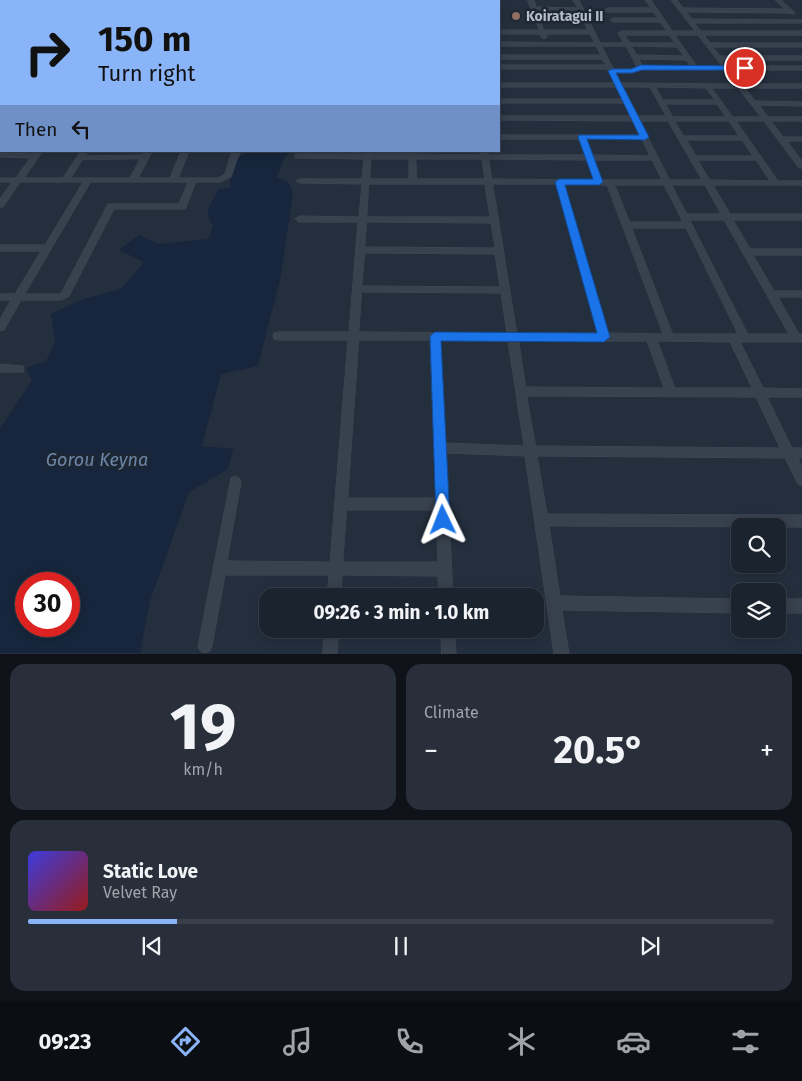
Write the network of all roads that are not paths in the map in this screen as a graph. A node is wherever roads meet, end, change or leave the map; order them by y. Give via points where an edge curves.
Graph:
1 (531, 0) edge
2 (576, 0) edge
3 (648, 0) edge
4 (674, 0) edge
5 (778, 0) edge
6 (534, 9) junction
7 (581, 10) junction
8 (655, 10) junction
9 (682, 10) junction
10 (789, 11) junction
11 (538, 20) junction
12 (586, 20) junction
13 (662, 20) junction
14 (690, 21) junction
15 (801, 22) edge
16 (500, 32) edge
17 (542, 32) junction
18 (592, 32) junction
19 (671, 33) junction
20 (699, 33) junction
21 (802, 33) edge
22 (500, 44) edge
23 (547, 44) junction
24 (598, 44) junction
25 (628, 44) junction
26 (679, 45) junction
27 (708, 45) junction
28 (802, 45) edge
29 (500, 57) edge
30 (551, 57) junction
31 (605, 57) junction
32 (635, 57) junction
33 (688, 58) junction
34 (718, 58) junction
35 (773, 58) junction
36 (802, 58) edge
37 (500, 67) edge
38 (641, 68) junction
39 (695, 68) junction
40 (726, 68) junction
41 (782, 68) junction
42 (802, 68) edge
43 (611, 69) junction
44 (500, 85) edge
45 (619, 86) junction
46 (652, 86) junction
47 (708, 86) junction
48 (740, 86) junction
49 (802, 86) edge
50 (500, 101) edge
51 (627, 101) junction
52 (661, 102) junction
53 (719, 102) junction
54 (754, 103) junction
55 (802, 104) edge
56 (500, 118) edge
57 (635, 119) junction
58 (671, 119) junction
59 (732, 119) junction
60 (766, 119) junction
61 (802, 119) edge
62 (500, 137) edge
63 (582, 137) junction
64 (645, 137) junction
65 (682, 138) junction
66 (745, 138) junction
67 (781, 139) junction
68 (802, 139) edge
69 (185, 152) edge
70 (236, 152) edge
71 (38, 153) edge
72 (82, 154) edge
73 (147, 154) edge
74 (368, 154) edge
75 (412, 154) edge
76 (485, 154) edge
77 (0, 155) edge
78 (298, 156) dead end
79 (590, 157) junction
80 (655, 158) junction
81 (693, 158) junction
82 (759, 158) junction
83 (800, 162) edge
84 (0, 180) edge
85 (18, 180) junction
86 (65, 180) junction
87 (88, 180) junction
88 (133, 180) junction
89 (173, 180) junction
90 (193, 180) junction
91 (300, 181) dead end
92 (366, 181) junction
93 (413, 182) junction
94 (489, 182) junction
95 (559, 182) junction
96 (599, 182) junction
97 (610, 182) junction
98 (667, 182) junction
99 (707, 182) junction
100 (776, 183) junction
101 (802, 183) edge
102 (0, 206) edge
103 (727, 217) junction
104 (802, 217) edge
105 (298, 219) dead end
106 (363, 219) junction
107 (495, 220) junction
108 (686, 221) junction
109 (627, 225) junction
110 (0, 248) edge
111 (47, 248) junction
112 (361, 250) junction
113 (500, 251) junction
114 (747, 252) junction
115 (802, 252) edge
116 (358, 289) junction
117 (506, 290) junction
118 (770, 294) junction
119 (802, 294) edge
120 (0, 297) edge
121 (18, 297) junction
122 (0, 327) edge
123 (278, 336) dead end
124 (354, 336) junction
125 (435, 336) junction
126 (513, 337) junction
127 (604, 337) junction
128 (651, 338) junction
129 (670, 338) junction
130 (733, 338) junction
131 (745, 338) junction
132 (799, 338) edge
133 (0, 368) edge
134 (19, 369) dead end
135 (522, 391) junction
136 (671, 392) junction
137 (759, 392) junction
138 (802, 392) edge
139 (440, 448) junction
140 (531, 451) junction
141 (789, 453) junction
142 (802, 453) edge
143 (802, 480) edge
144 (235, 482) dead end
145 (341, 504) junction
146 (442, 504) junction
147 (542, 520) junction
148 (802, 521) edge
149 (219, 568) junction
150 (336, 569) junction
151 (445, 570) junction
152 (335, 588) edge
153 (446, 588) edge
154 (554, 603) junction
155 (731, 606) edge
156 (786, 606) edge
157 (802, 606) edge
158 (331, 638) edge
159 (448, 638) edge
160 (205, 646) dead end
161 (330, 654) edge
162 (449, 654) edge
163 (562, 654) edge

1 - 6 street
2 - 7 street
3 - 8 street
4 - 9 street
5 - 10 street
6 - 7 street
6 - 11 street
7 - 12 street
8 - 13 street
8 - 13 street via 606,7 615,22
9 - 10 street
9 - 14 street
10 - 15 street
11 - 12 street
11 - 17 street
12 - 18 street
13 - 19 street
14 - 15 street
14 - 20 street
16 - 17 street
17 - 18 street
17 - 23 street
18 - 24 street
19 - 20 street
19 - 25 street via 621,33
19 - 26 street
20 - 21 street
20 - 27 street
22 - 23 street
23 - 24 street
23 - 30 street
24 - 25 street
24 - 31 street
25 - 26 street
25 - 32 street
26 - 33 street
27 - 28 street
27 - 34 street
29 - 30 street
30 - 31 street
31 - 43 street
32 - 33 street
32 - 38 street
33 - 39 street
34 - 35 street
34 - 40 street
35 - 36 street
35 - 41 street
37 - 43 street
38 - 39 street
38 - 43 street via 632,71
39 - 40 street
40 - 41 street
40 - 48 street
41 - 42 street
43 - 45 street
44 - 45 street
45 - 46 street
45 - 51 street
46 - 47 street
46 - 52 street
47 - 48 street
47 - 53 street
48 - 49 street
48 - 54 street
50 - 51 street
51 - 57 street
52 - 53 street
52 - 58 street
53 - 59 street
54 - 55 street
54 - 60 street
56 - 57 street
57 - 58 street
57 - 64 street
58 - 59 street
58 - 65 street
59 - 60 street
59 - 66 street
60 - 61 street
60 - 67 street
62 - 63 street
63 - 64 street
63 - 79 street
64 - 80 street
65 - 66 street
65 - 81 street
66 - 82 street
67 - 68 street
67 - 83 street
69 - 89 street
70 - 90 street via 225,178
71 - 77 street
71 - 85 street
72 - 73 street
72 - 86 street
73 - 88 street
74 - 75 street
74 - 78 street
74 - 92 street
75 - 76 street
75 - 93 street
76 - 79 street
76 - 94 street
79 - 80 street
79 - 96 street
80 - 98 street
81 - 82 street
81 - 99 street
82 - 100 street
84 - 85 street
85 - 86 street
85 - 102 street
86 - 87 street
87 - 88 street
87 - 111 street
88 - 89 street
89 - 90 street
90 - 121 street via 182,208 111,206 62,298
91 - 92 street
92 - 93 street
92 - 106 street
93 - 94 street
94 - 95 street
94 - 107 street
95 - 96 street
95 - 127 street
96 - 97 street
97 - 98 street
97 - 109 street
98 - 99 street
98 - 108 street
99 - 100 street
99 - 103 street
100 - 101 street
103 - 104 street
103 - 108 street
103 - 114 street
105 - 106 street
106 - 107 street
106 - 112 street
107 - 113 street
108 - 109 street
108 - 131 street
109 - 129 street
110 - 111 street
111 - 121 street
112 - 113 street
112 - 116 street
113 - 117 street
114 - 115 street
114 - 118 street
116 - 117 street
116 - 124 street
117 - 126 street
118 - 119 street
118 - 132 street
120 - 121 street
121 - 122 street
123 - 124 street
124 - 125 street
124 - 145 street
125 - 126 street
125 - 139 street
126 - 127 street
126 - 135 street
127 - 128 street
128 - 129 street
128 - 136 street
129 - 130 street
130 - 131 street
130 - 137 street
131 - 132 street
133 - 134 street
135 - 136 street
135 - 140 street
136 - 137 street
137 - 138 street
137 - 141 street
139 - 140 street
139 - 146 street
140 - 141 street
140 - 147 street
141 - 142 street
141 - 143 street
144 - 149 street
145 - 146 street
145 - 150 street
146 - 151 street
147 - 148 street
147 - 154 street
149 - 150 street
149 - 160 street
150 - 151 street
150 - 152 street
151 - 153 street
154 - 155 street
154 - 163 street
156 - 157 street
158 - 161 street
159 - 162 street

